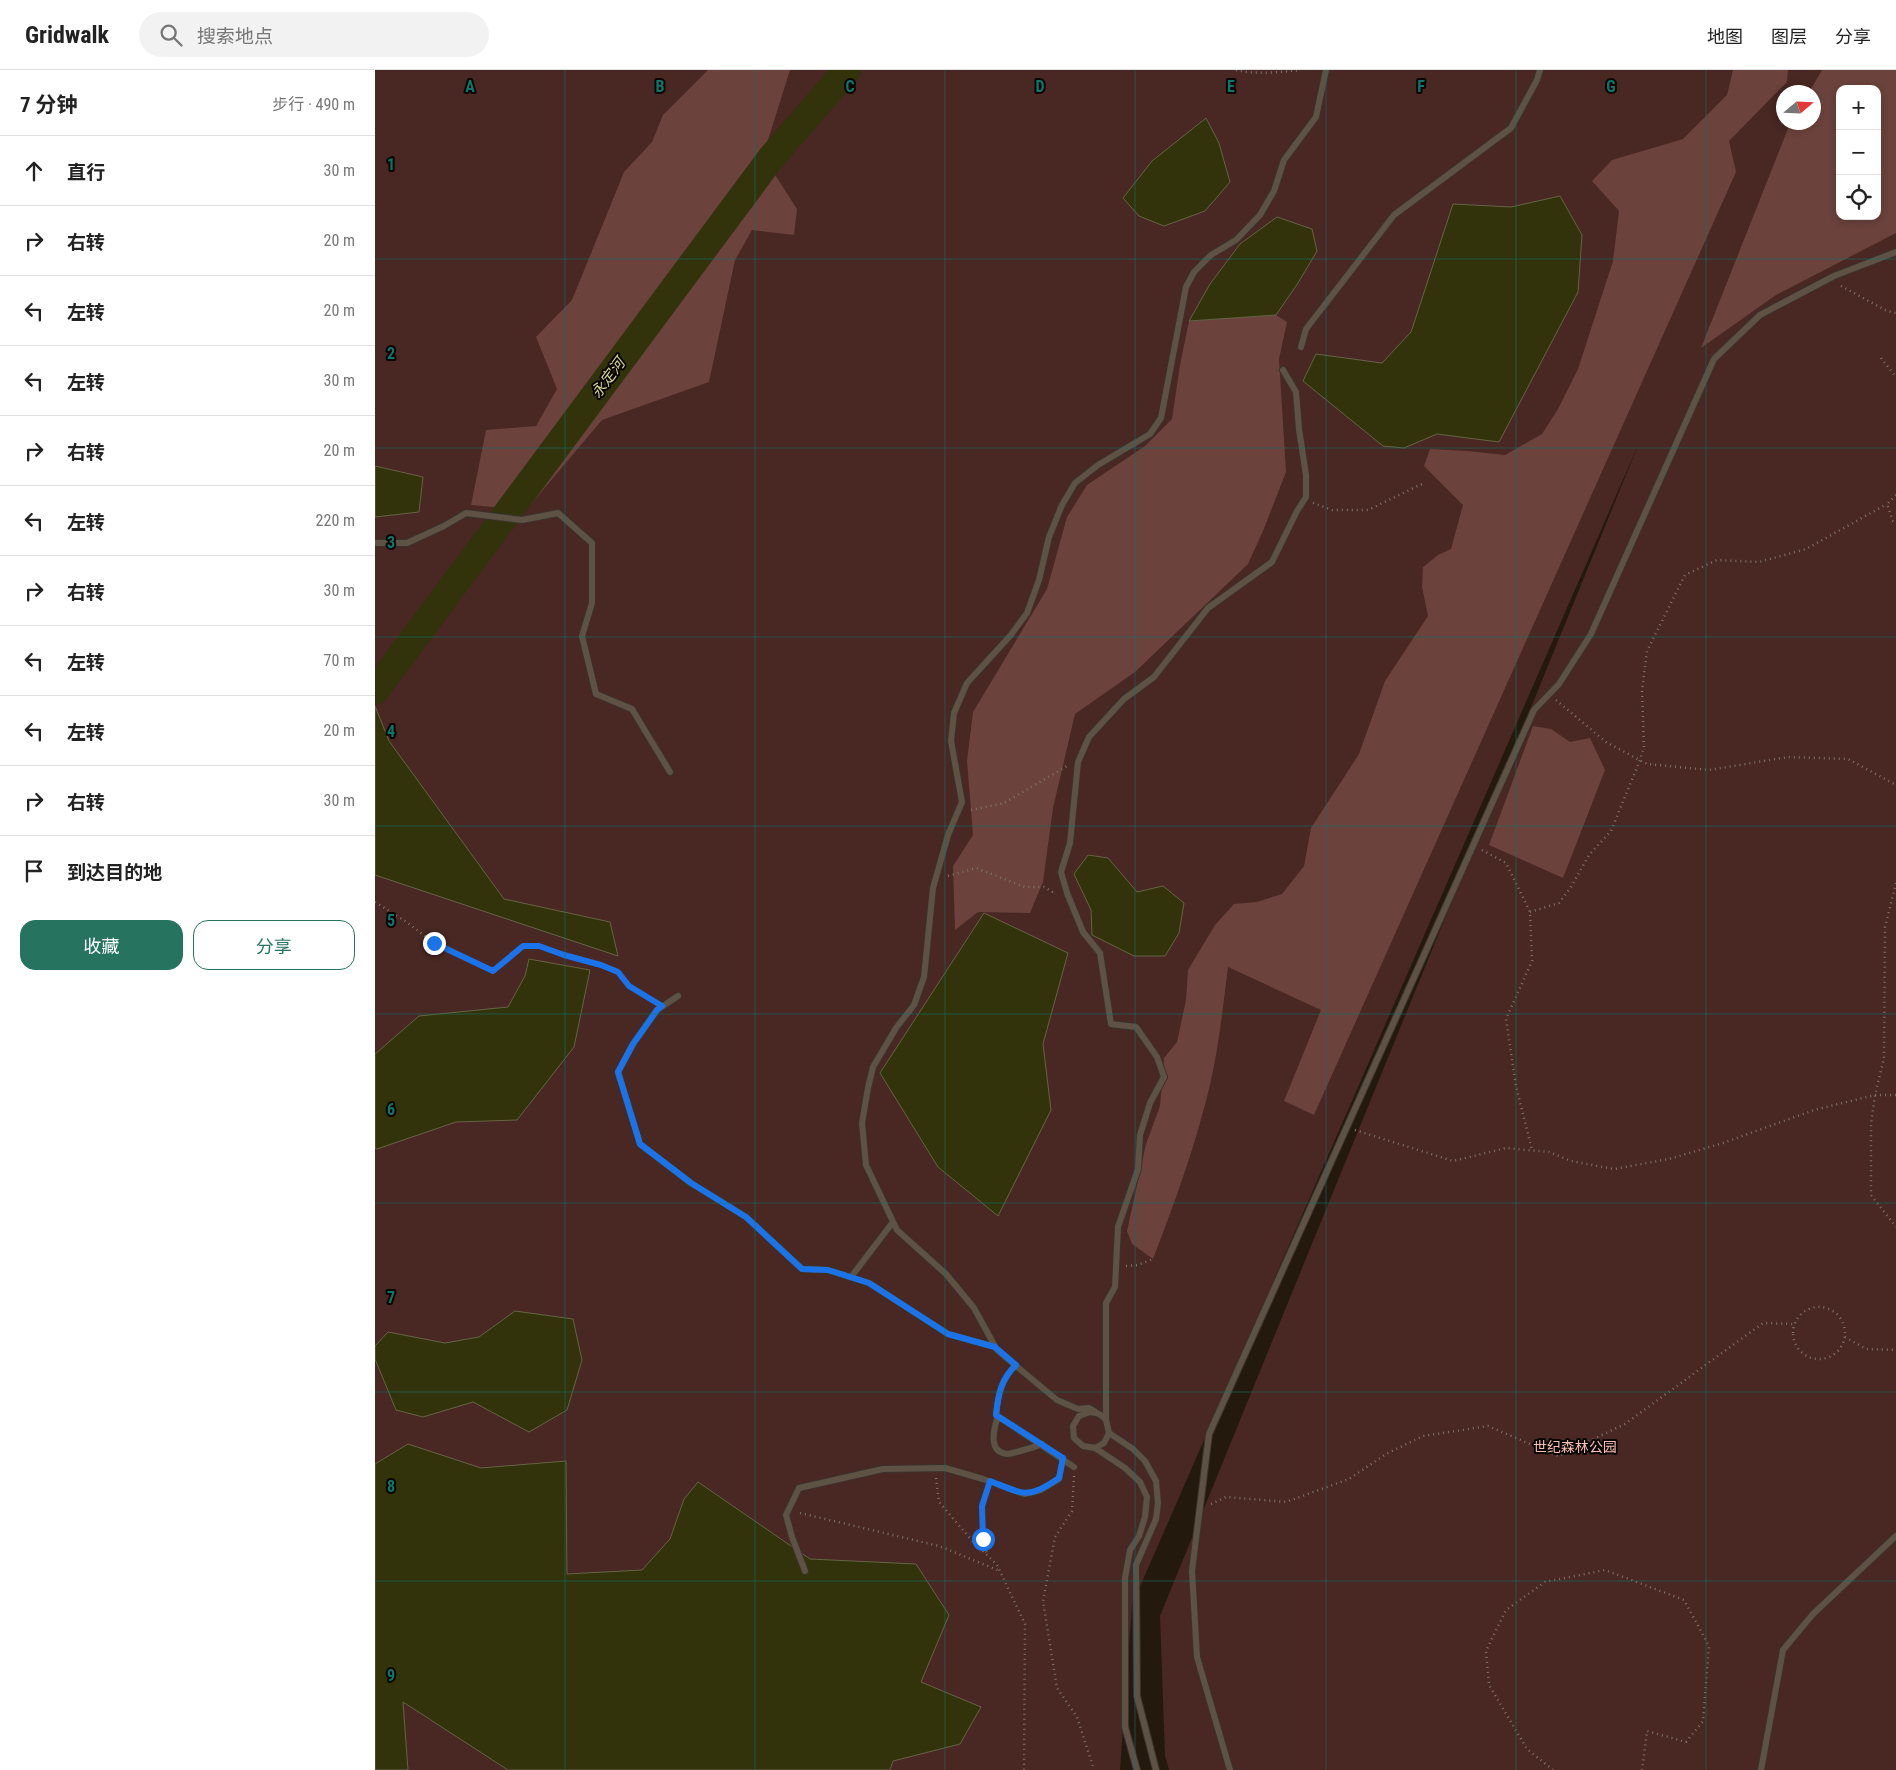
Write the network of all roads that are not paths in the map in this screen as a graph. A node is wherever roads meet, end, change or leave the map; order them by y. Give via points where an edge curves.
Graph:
1 (1325, 70) edge
2 (1540, 70) edge
3 (1896, 252) edge
4 (1301, 347) dead end
5 (1283, 370) dead end
6 (375, 543) edge
7 (670, 772) dead end
8 (678, 996) dead end
9 (893, 1222) junction
10 (851, 1277) junction
11 (995, 1347) junction
12 (1016, 1365) junction
13 (1097, 1413) junction
14 (998, 1416) junction
15 (1106, 1420) junction
16 (1109, 1433) junction
17 (1042, 1444) junction
18 (1095, 1448) junction
19 (1063, 1458) junction
20 (1075, 1467) road end
21 (1896, 1536) edge
22 (805, 1571) dead end
23 (1137, 1770) edge
24 (1156, 1770) edge
25 (1230, 1770) edge
26 (1761, 1770) edge

1 - 9 lane via 1316,117 1284,160 1274,192 1260,215 1235,240 1194,272 1186,287 1161,418 1150,434 1075,482 1049,537 1027,613 967,683 954,713 951,741 962,802 947,835 935,881 924,977 914,1005 873,1067 862,1123 867,1165
2 - 4 lane via 1511,128 1394,215 1306,329
3 - 25 lane via 1829,279 1761,316 1714,359 1591,634 1559,684 1534,710 1209,1434 1192,1571 1197,1657
5 - 15 lane via 1296,392 1307,497 1272,562 1208,608 1154,677 1124,698 1089,738 1078,762 1070,843 1061,872 1083,932 1100,953 1111,1024 1136,1027 1157,1057 1164,1077 1150,1103 1140,1135 1138,1168 1118,1227 1115,1287 1106,1303
6 - 7 lane via 407,543 466,512 522,520 559,513 592,543 591,603 582,636 596,694 632,709
8 - 10 lane via 657,1010 618,1072 640,1144 691,1183 746,1217 802,1269 828,1270
9 - 10 lane
9 - 11 lane via 897,1230 946,1274 974,1308
10 - 11 lane via 869,1283 948,1334
11 - 12 lane
12 - 13 lane via 1057,1400
12 - 14 lane via 1007,1374 997,1398
13 - 15 lane
13 - 18 lane via 1079,1416 1073,1426 1078,1443
14 - 17 lane
14 - 17 lane via 993,1430 993,1443 998,1450 1009,1454
15 - 16 lane
16 - 18 lane via 1104,1443
16 - 24 lane via 1145,1461 1156,1482 1156,1519 1136,1565 1137,1696
17 - 19 lane
18 - 23 lane via 1140,1482 1147,1497 1145,1517 1130,1550 1125,1578 1125,1727
19 - 20 lane
19 - 22 lane via 1059,1478 1041,1490 1024,1494 945,1468 883,1469 799,1488 786,1515
21 - 26 lane via 1813,1614 1783,1650

